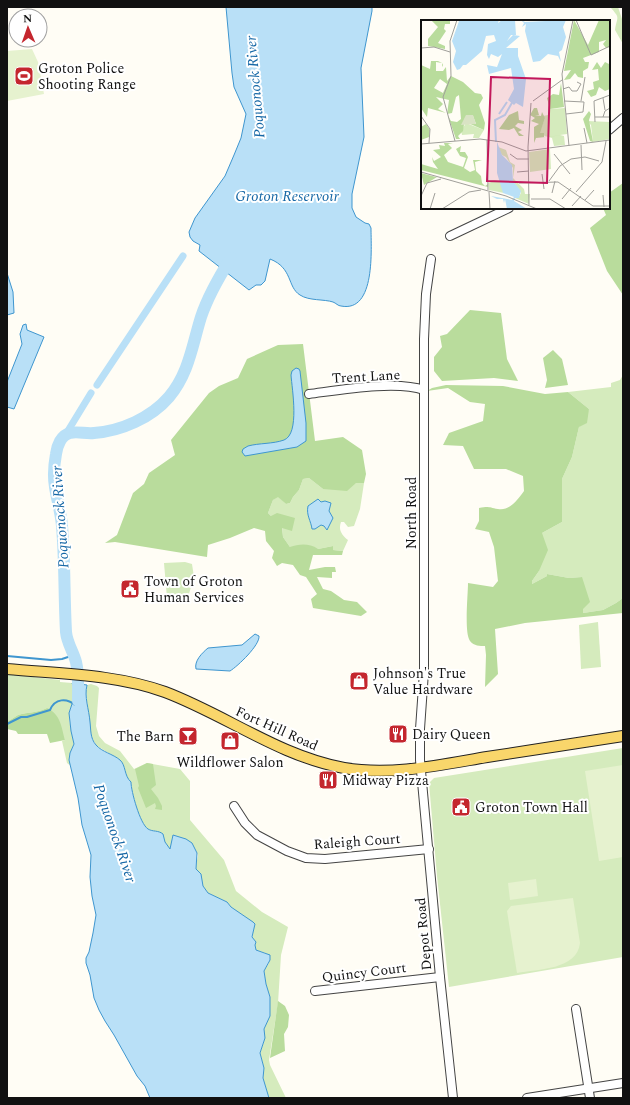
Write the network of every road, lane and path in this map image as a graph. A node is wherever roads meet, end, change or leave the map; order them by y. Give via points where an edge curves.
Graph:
1 (623, 118) edge
2 (610, 129) edge
3 (507, 209) edge
4 (450, 236) dead end
5 (431, 259) dead end
6 (424, 390) junction
7 (309, 394) dead end
8 (7, 669) edge
9 (623, 736) edge
10 (421, 768) junction
11 (234, 806) dead end
12 (429, 849) junction
13 (440, 977) junction
14 (315, 991) dead end
15 (576, 1009) dead end
16 (623, 1083) edge
17 (589, 1089) junction
18 (453, 1098) edge
19 (527, 1098) edge
20 (590, 1098) edge

1 - 2 street
3 - 4 street
5 - 6 street, North Road via 425,319
6 - 7 street, Trent Lane via 399,386
6 - 10 street, North Road via 424,672 420,729
8 - 10 main road, Fort Hill Road via 135,683 166,693 281,748 319,762 345,768 373,770
9 - 10 main road, Fort Hill Road
10 - 12 street, Depot Road
11 - 12 street, Raleigh Court via 257,835 306,858 325,859
12 - 13 street, Depot Road
13 - 14 street, Quincy Court
13 - 18 street, Depot Road
15 - 17 street
16 - 17 street
17 - 19 street
17 - 20 street

